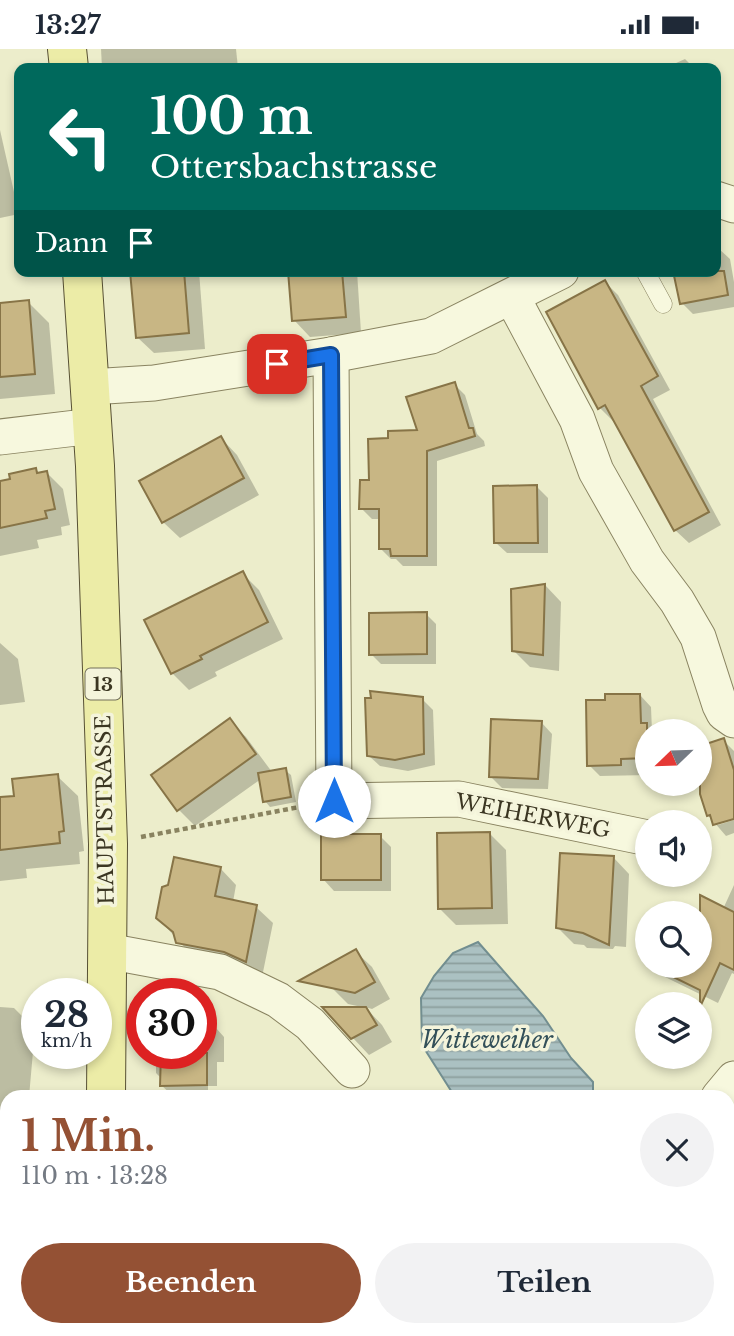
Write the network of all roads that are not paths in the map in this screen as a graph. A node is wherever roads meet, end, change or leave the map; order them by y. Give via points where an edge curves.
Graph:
1 (82, 277) edge
2 (550, 277) edge
3 (648, 277) edge
4 (512, 297) junction
5 (663, 304) dead end
6 (331, 355) junction
7 (90, 387) junction
8 (93, 426) junction
9 (0, 437) edge
10 (734, 720) edge
11 (635, 835) edge
12 (107, 951) junction
13 (352, 1070) dead end
14 (106, 1090) edge

1 - 7 main road, HAUPTSTRASSE / 13
2 - 4 street
3 - 5 lane
4 - 6 street via 431,336
4 - 10 street via 577,419 596,471 698,638 720,705
6 - 7 street via 153,383
6 - 11 street, WEIHERWEG via 334,801 459,799
7 - 8 main road, HAUPTSTRASSE / 13
8 - 9 street
8 - 12 main road, HAUPTSTRASSE / 13 via 108,843
12 - 13 street via 219,972 278,1000 310,1024
12 - 14 main road, HAUPTSTRASSE / 13

